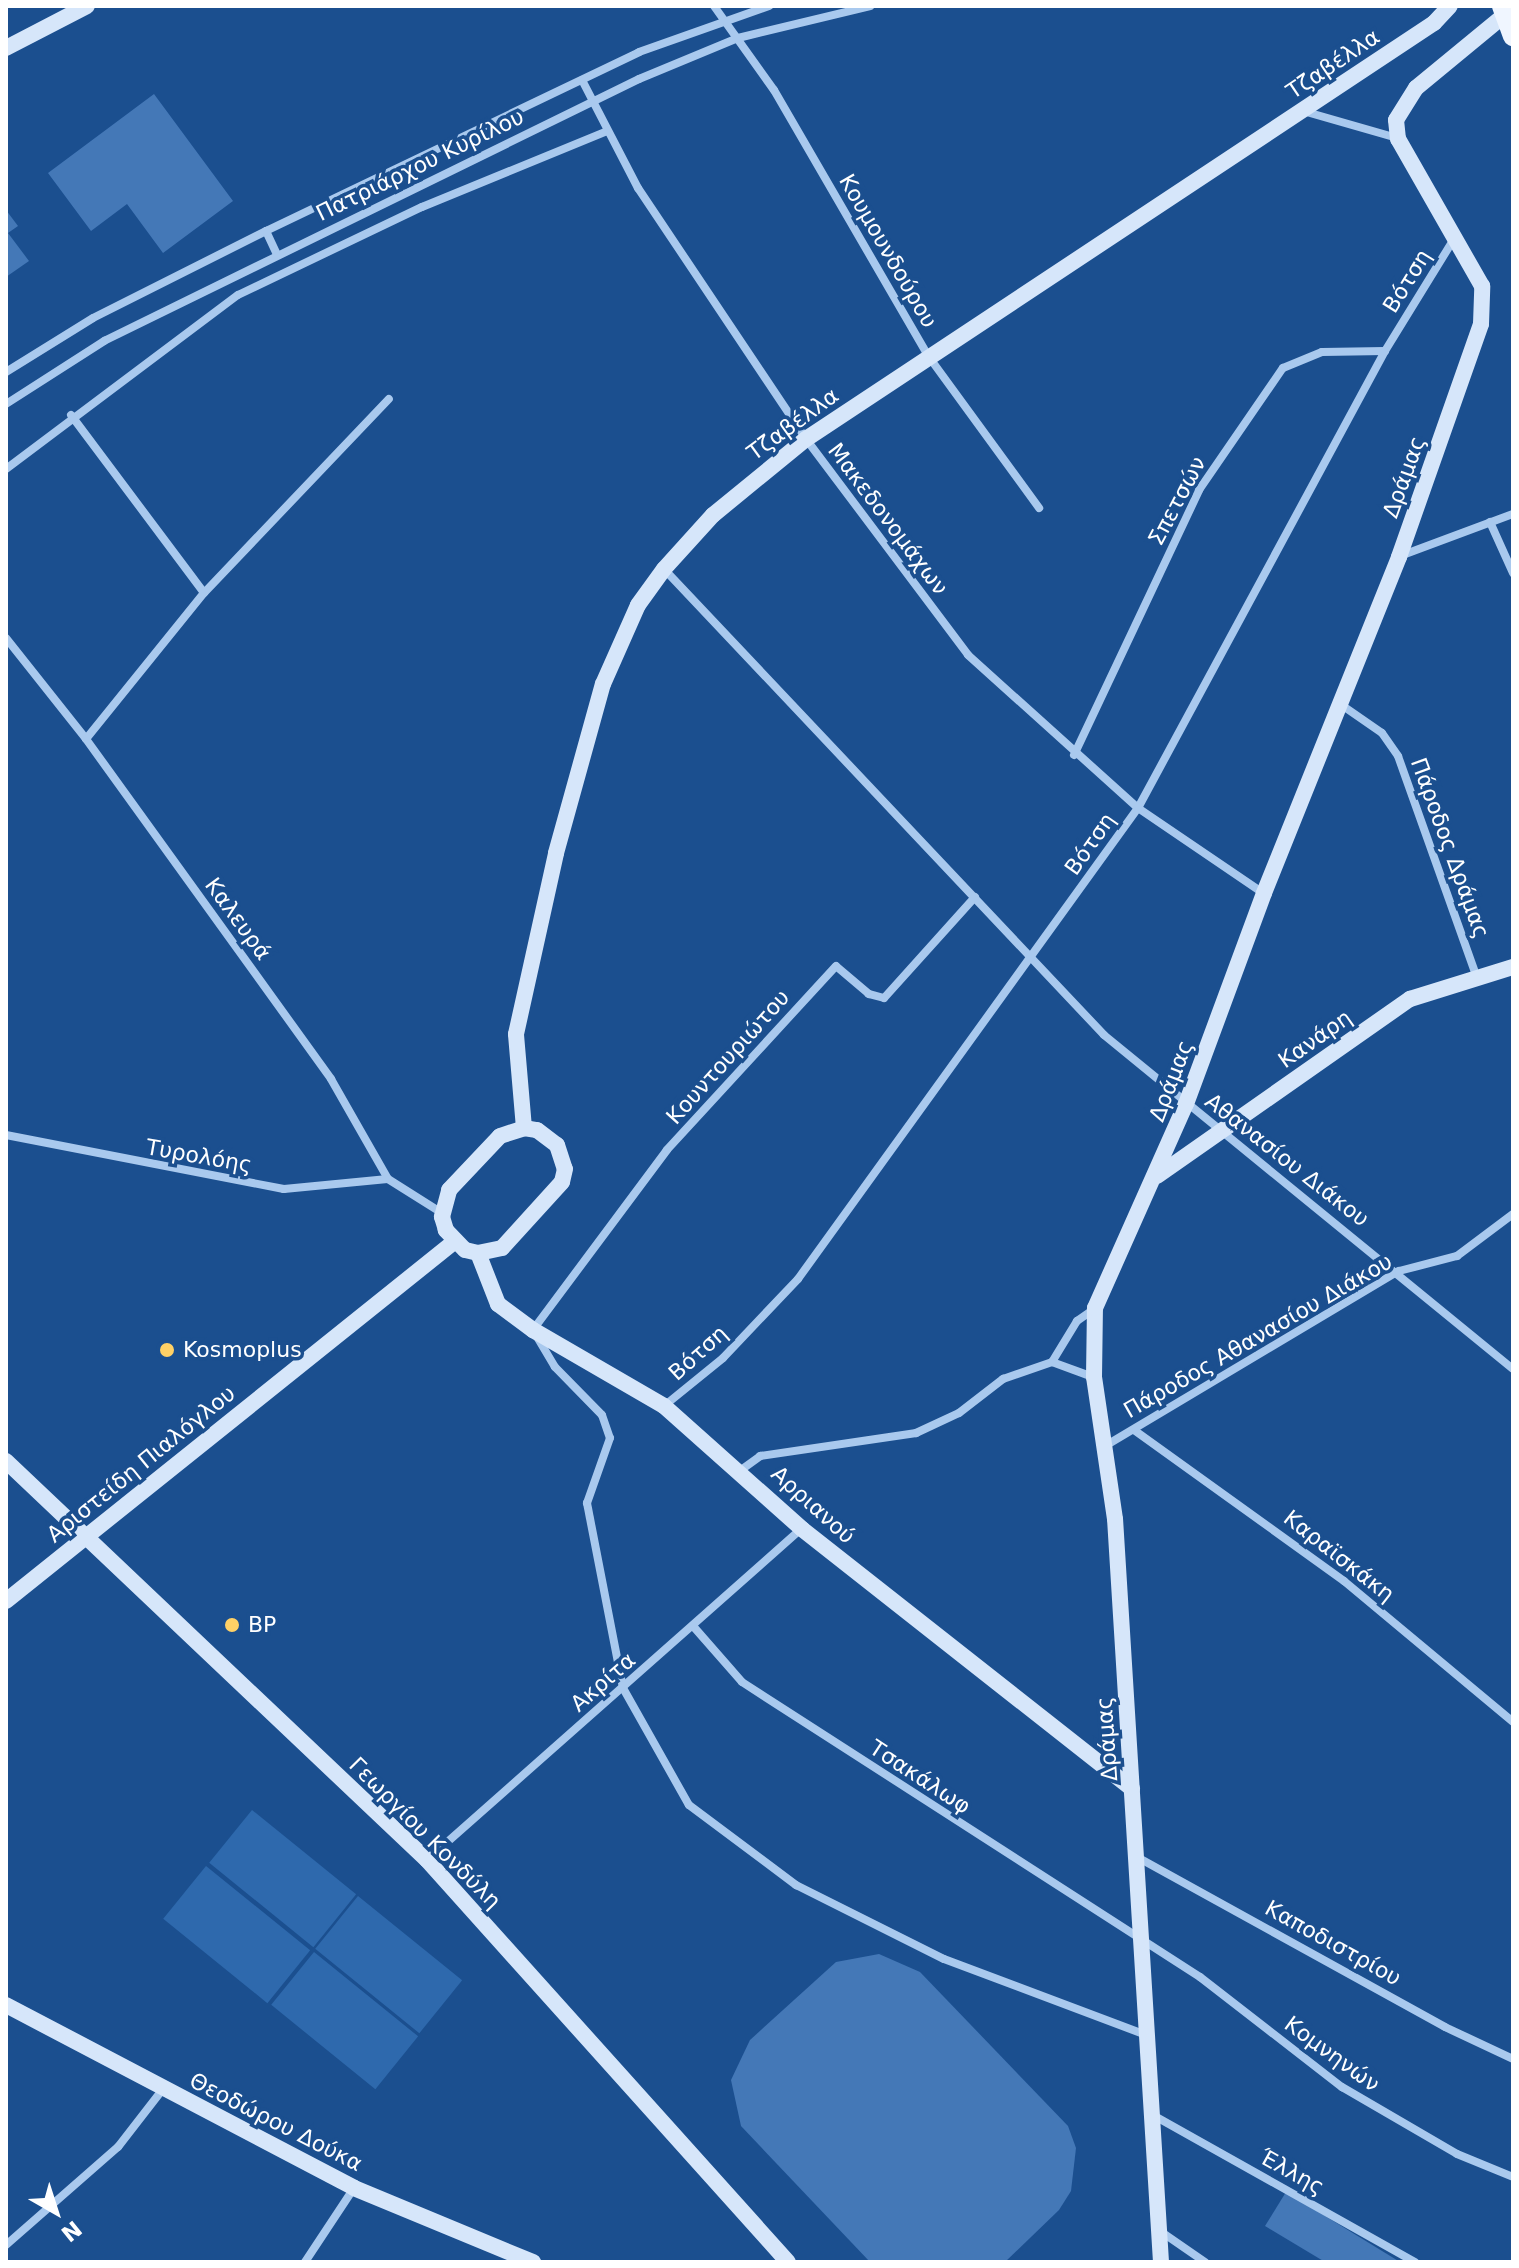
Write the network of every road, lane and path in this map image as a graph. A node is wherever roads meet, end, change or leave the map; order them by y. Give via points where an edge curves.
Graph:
1 (87, 6) edge
2 (714, 6) edge
3 (769, 6) edge
4 (870, 6) edge
5 (1450, 6) edge
6 (1507, 10) edge
7 (723, 20) junction
8 (1513, 36) edge
9 (738, 38) junction
10 (6, 48) edge
11 (582, 80) junction
12 (591, 101) junction
13 (1302, 111) junction
14 (607, 131) junction
15 (1398, 139) junction
16 (266, 231) junction
17 (1455, 239) junction
18 (277, 255) junction
19 (1385, 351) junction
20 (929, 357) junction
21 (6, 372) edge
22 (389, 399) dead end
23 (6, 404) edge
24 (71, 415) junction
25 (806, 439) junction
26 (6, 469) edge
27 (1039, 508) dead end
28 (1513, 514) edge
29 (1490, 522) junction
30 (1399, 557) junction
31 (664, 569) junction
32 (1513, 573) edge
33 (204, 593) junction
34 (6, 638) edge
35 (1343, 706) junction
36 (86, 739) junction
37 (1074, 755) junction
38 (1138, 808) junction
39 (1264, 893) junction
40 (975, 897) junction
41 (1032, 958) junction
42 (1513, 967) edge
43 (1477, 978) junction
44 (1186, 1104) junction
45 (524, 1128) junction
46 (1221, 1131) junction
47 (6, 1135) edge
48 (1157, 1176) junction
49 (388, 1179) junction
50 (442, 1213) junction
51 (1513, 1214) edge
52 (454, 1242) junction
53 (478, 1253) junction
54 (1399, 1271) junction
55 (1095, 1308) junction
56 (533, 1330) junction
57 (1052, 1362) junction
58 (1513, 1369) edge
59 (1094, 1377) junction
60 (664, 1406) junction
61 (1134, 1430) junction
62 (1105, 1446) junction
63 (6, 1461) edge
64 (741, 1470) junction
65 (802, 1529) junction
66 (85, 1537) junction
67 (6, 1601) edge
68 (693, 1626) junction
69 (623, 1688) junction
70 (1513, 1722) edge
71 (1132, 1789) junction
72 (1136, 1856) junction
73 (427, 1860) junction
74 (1142, 1941) junction
75 (6, 2005) edge
76 (1148, 2036) junction
77 (1513, 2059) edge
78 (163, 2089) junction
79 (1151, 2114) junction
80 (1513, 2177) edge
81 (354, 2188) junction
82 (1159, 2231) junction
83 (6, 2245) edge
84 (305, 2262) edge
85 (533, 2262) edge
86 (788, 2262) edge
87 (1161, 2262) edge
88 (1205, 2262) edge
89 (1415, 2262) edge

1 - 10 street
2 - 7 street, Κουμουνδούρου
3 - 7 street, Πατριάρχου Κυρίλου
4 - 9 street, Πατριάρχου Κυρίλου
5 - 13 street, Τζαβέλλα via 1434,23
6 - 8 main road
6 - 15 street via 1416,88 1396,120
7 - 9 street, Κουμουνδούρου
7 - 11 street, Πατριάρχου Κυρίλου
9 - 12 street, Πατριάρχου Κυρίλου
9 - 20 street, Κουμουνδούρου
11 - 12 street, Μακεδονομάχων
11 - 16 street, Πατριάρχου Κυρίλου
12 - 14 street, Μακεδονομάχων
12 - 18 street, Πατριάρχου Κυρίλου
13 - 15 street
13 - 20 street, Τζαβέλλα
14 - 24 street via 422,207 238,295
14 - 25 street, Μακεδονομάχων via 638,188
15 - 17 street, Δράμας
16 - 18 street
16 - 21 street, Πατριάρχου Κυρίλου via 93,318
17 - 19 street, Βότση
17 - 30 street, Δράμας via 1482,286 1481,324
18 - 23 street, Πατριάρχου Κυρίλου via 104,341
19 - 37 street, Σπετσών via 1322,352 1283,368 1199,490
19 - 38 street, Βότση
20 - 25 street, Τζαβέλλα
20 - 27 street, Κουμουνδούρου
22 - 33 street
24 - 26 street
24 - 33 street
25 - 31 street, Τζαβέλλα via 713,515
25 - 37 street, Μακεδονομάχων via 968,655
28 - 29 street
29 - 30 street
29 - 32 street
30 - 35 street, Δράμας
31 - 40 street
31 - 45 street, Τζαβέλλα via 638,605 603,684 556,853 516,1034
33 - 36 street
34 - 36 street, Καλευρά
35 - 39 street, Δράμας
35 - 43 street, Πάροδος Δράμας via 1382,733 1398,756
36 - 49 street, Καλευρά via 331,1079
37 - 38 street, Μακεδονομάχων
38 - 39 street, Μακεδονομάχων
38 - 41 street, Βότση
39 - 44 street, Δράμας
40 - 41 street
40 - 56 street, Κουντουριώτου via 884,998 869,994 836,966 667,1150
41 - 44 street via 1098,1029
41 - 60 street, Βότση via 798,1279 723,1358
42 - 43 street, Κανάρη
43 - 46 street, Κανάρη via 1410,999
44 - 46 street, Αθανασίου Διάκου
44 - 48 street, Δράμας
45 - 50 street via 500,1136 449,1190
45 - 53 street via 557,1145 565,1169 562,1182 515,1238 491,1253
46 - 48 street, Κανάρη
46 - 54 street, Αθανασίου Διάκου
47 - 49 street, Τυρολόης via 284,1189
48 - 55 street, Δράμας via 1111,1264
49 - 50 street, Καλευρά
50 - 52 street
51 - 54 street, Πάροδος Αθανασίου Διάκου via 1457,1256
52 - 53 street
52 - 66 street, Αριστείδη Πιαλόγλου
53 - 56 street, Αρριανού via 493,1296
54 - 58 street, Αθανασίου Διάκου
54 - 61 street, Πάροδος Αθανασίου Διάκου
55 - 57 street via 1077,1321
55 - 59 street, Δράμας
56 - 60 street, Αρριανού
56 - 69 street via 555,1367 602,1415 610,1438 587,1503
57 - 59 street
57 - 64 street via 1003,1379 959,1413 916,1433 760,1456
59 - 62 street, Δράμας
60 - 64 street, Αρριανού
61 - 62 street, Πάροδος Αθανασίου Διάκου
61 - 70 street, Καραϊσκάκη via 1344,1581
62 - 71 street, Δράμας via 1115,1519
63 - 66 street, Γεωργίου Κονδύλη
64 - 65 street, Αρριανού
65 - 68 street, Ακρίτα
65 - 71 street, Αρριανού
66 - 67 street, Αριστείδη Πιαλόγλου
66 - 73 street, Γεωργίου Κονδύλη
68 - 69 street, Ακρίτα
68 - 74 street, Τσακάλωφ via 742,1682
69 - 73 street, Ακρίτα
69 - 76 street via 645,1736 689,1805 796,1885 944,1959
71 - 72 street, Δράμας
72 - 74 street, Δράμας
72 - 77 street, Καποδιστρίου via 1445,2027
73 - 86 street, Γεωργίου Κονδύλη
74 - 76 street, Δράμας
74 - 80 street, Κομνηνών via 1200,1977 1342,2087 1457,2154
75 - 78 street, Θεοδώρου Δούκα
76 - 79 street, Δράμας
78 - 81 street, Θεοδώρου Δούκα
78 - 83 street via 118,2147
79 - 82 street, Δράμας
79 - 89 street, Έλλης
81 - 84 street
81 - 85 street, Θεοδώρου Δούκα
82 - 87 street, Δράμας
82 - 88 street

